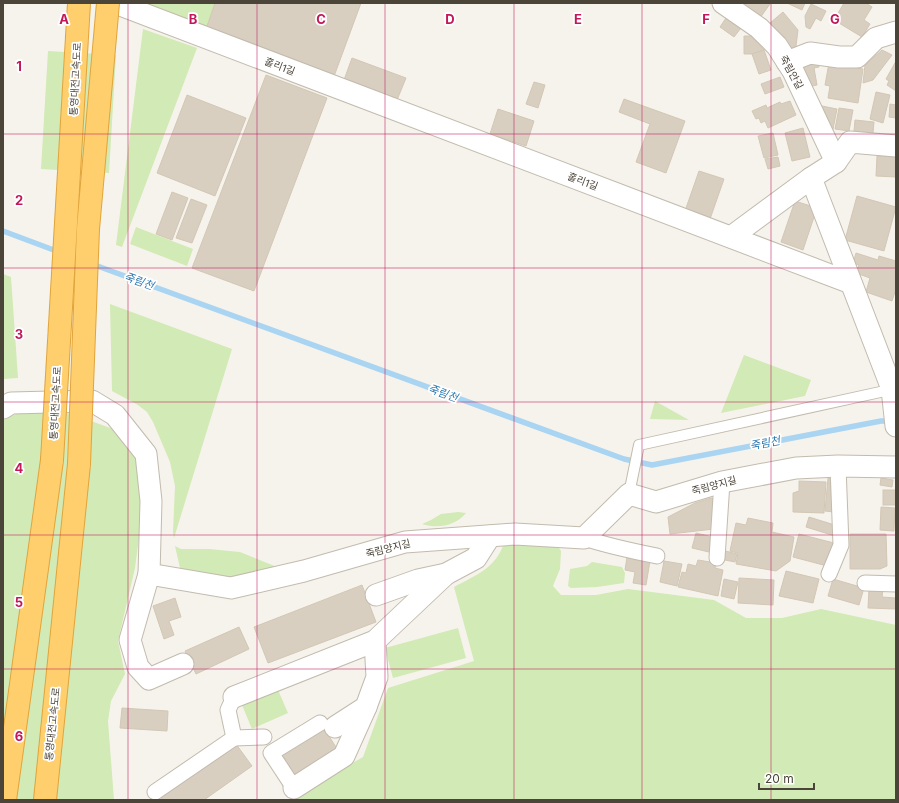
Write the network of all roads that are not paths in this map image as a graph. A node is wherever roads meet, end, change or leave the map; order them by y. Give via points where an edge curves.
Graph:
1 (79, 3) edge
2 (108, 3) edge
3 (115, 3) edge
4 (723, 3) edge
5 (896, 32) edge
6 (787, 62) junction
7 (896, 146) edge
8 (836, 162) junction
9 (811, 178) junction
10 (731, 237) junction
11 (851, 283) junction
12 (895, 403) edge
13 (3, 408) edge
14 (838, 466) junction
15 (896, 467) edge
16 (722, 482) junction
17 (630, 489) junction
18 (490, 536) junction
19 (584, 538) junction
20 (657, 556) dead end
21 (717, 558) dead end
22 (149, 574) junction
23 (446, 574) junction
24 (829, 574) dead end
25 (865, 583) dead end
26 (896, 584) edge
27 (376, 595) dead end
28 (375, 642) junction
29 (183, 664) dead end
30 (234, 697) joint
31 (366, 707) junction
32 (328, 725) joint
33 (264, 737) dead end
34 (234, 738) junction
35 (294, 788) joint
36 (155, 792) dead end
37 (5, 800) edge
38 (45, 800) edge

1 - 37 highway, 통영대전고속도로, bridge via 52,460
2 - 38 highway, 통영대전고속도로, bridge via 88,229 79,464
3 - 10 street, 홀리1길
4 - 6 street, 죽림안길 via 759,28 777,46
5 - 6 street via 876,38 857,57 810,53
6 - 8 street, 죽림안길 via 794,71
7 - 8 street via 850,142
8 - 9 street
9 - 10 street
9 - 11 street
10 - 11 street, 홀리1길
11 - 12 street
12 - 17 lane via 639,445
13 - 22 street via 11,403 92,401 115,415 146,454 151,501
14 - 15 street, 죽림양지길
14 - 16 street, 죽림양지길 via 796,468
14 - 24 street via 841,545
16 - 17 street, 죽림양지길 via 656,502
16 - 21 street
17 - 19 street
18 - 19 street, 죽림양지길 via 515,534
18 - 22 street, 죽림양지길 via 405,542 304,571 231,588
18 - 23 street via 476,558
19 - 20 street
22 - 29 street via 130,640 138,667 149,678
23 - 27 street via 418,580
23 - 28 street
25 - 26 street
28 - 30 street
28 - 31 street via 377,677
30 - 34 street via 228,710
31 - 32 street
31 - 35 street via 344,756
32 - 35 street via 271,753
33 - 34 street
34 - 36 street

